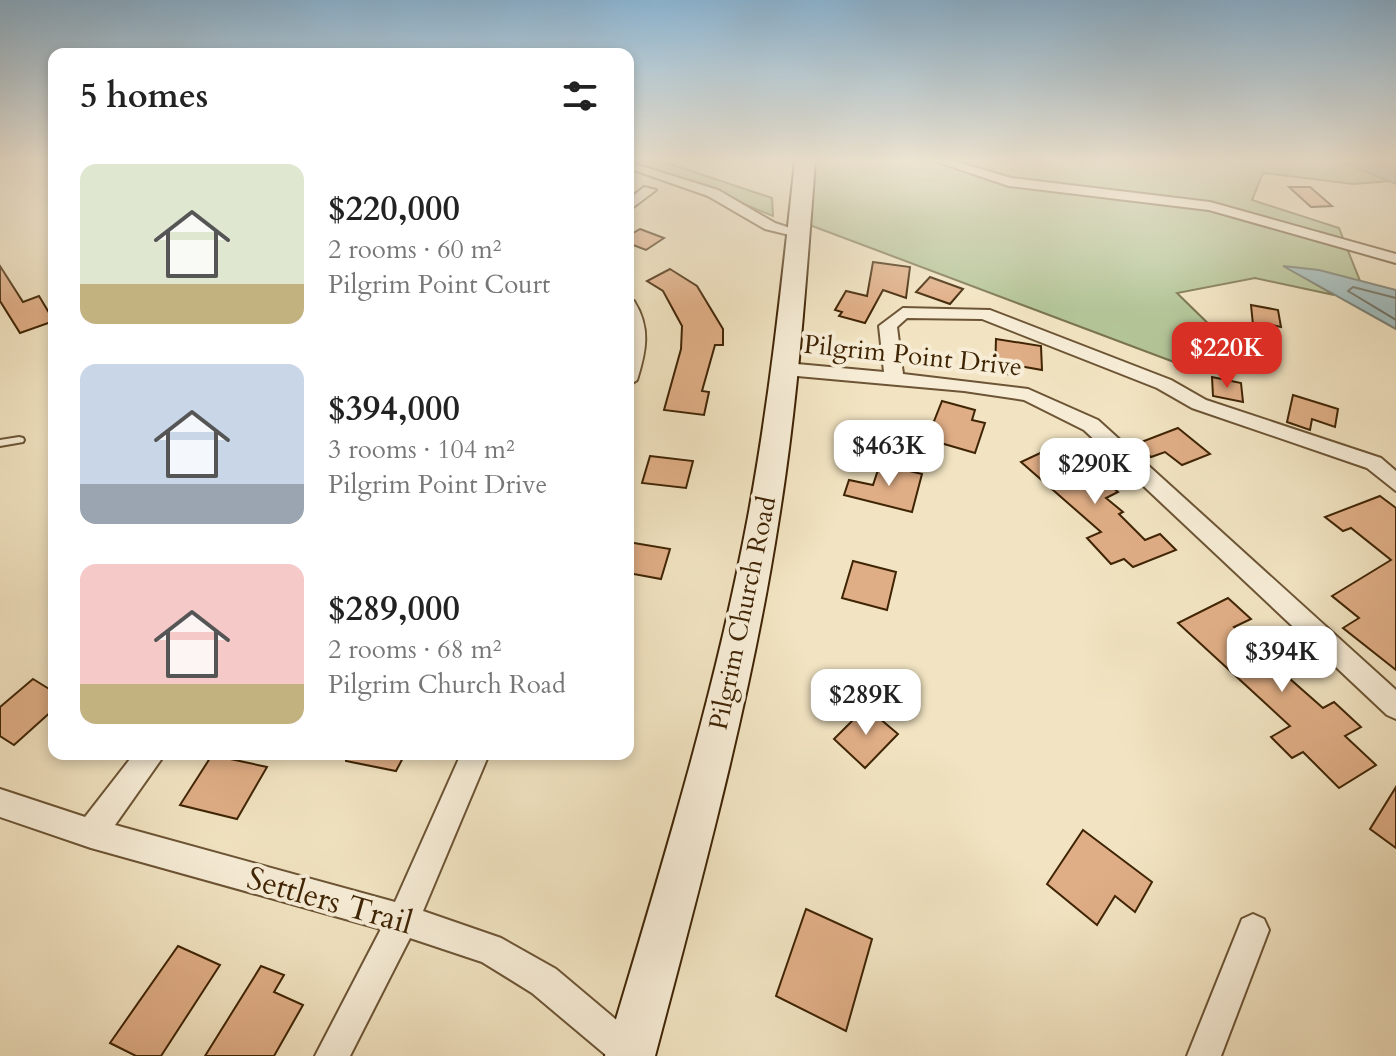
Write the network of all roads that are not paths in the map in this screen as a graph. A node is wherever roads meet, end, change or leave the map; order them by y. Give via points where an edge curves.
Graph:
1 (745, 211) edge
2 (800, 211) edge
3 (1228, 211) edge
4 (798, 233) junction
5 (1395, 259) edge
6 (634, 313) edge
7 (634, 361) edge
8 (786, 369) junction
9 (894, 378) junction
10 (19, 440) dead end
11 (0, 443) edge
12 (1396, 483) edge
13 (1396, 707) edge
14 (146, 760) edge
15 (472, 760) edge
16 (0, 803) edge
17 (91, 833) junction
18 (403, 920) junction
19 (1253, 930) dead end
20 (332, 1056) edge
21 (631, 1056) edge
22 (1204, 1056) edge

1 - 4 street via 770,226
2 - 4 street, Pilgrim Church Road
3 - 5 street
4 - 8 street, Pilgrim Church Road
6 - 7 street
8 - 9 street, Pilgrim Point Drive
8 - 21 street, Pilgrim Church Road via 738,642
9 - 12 street via 888,326 903,313 984,314 1164,384 1199,404 1374,463
9 - 13 street, Pilgrim Point Drive via 1028,395 1091,425
10 - 11 lane
14 - 17 street
15 - 18 street
16 - 17 street, Settlers Trail
17 - 18 street, Settlers Trail
18 - 20 street
18 - 21 street, Settlers Trail via 490,949 544,981
19 - 22 street

